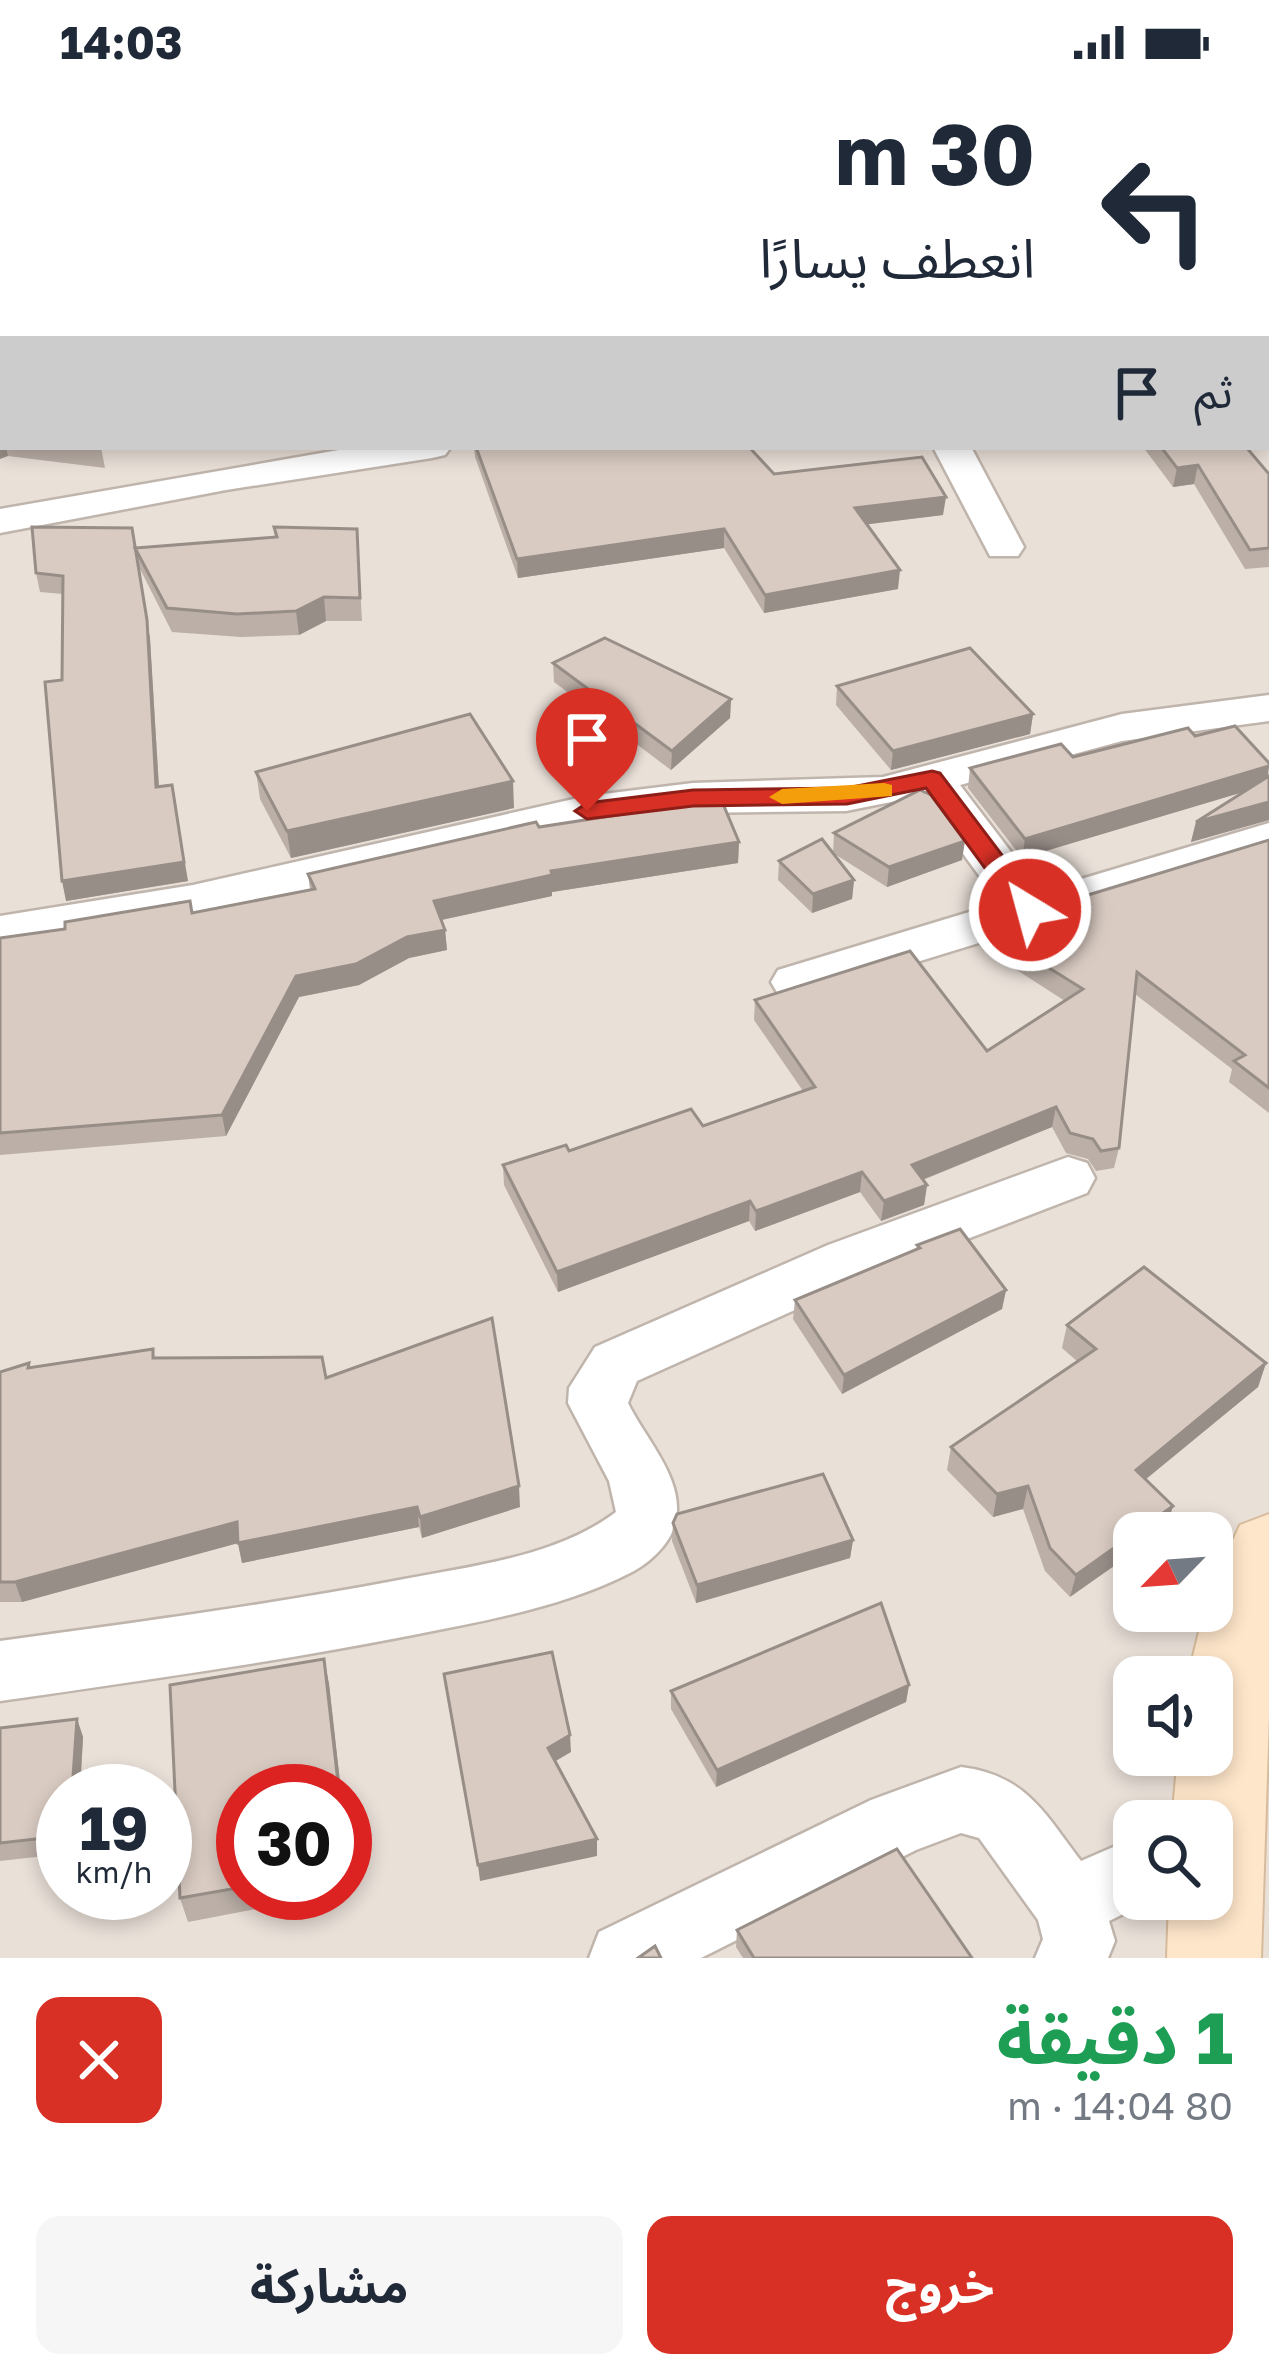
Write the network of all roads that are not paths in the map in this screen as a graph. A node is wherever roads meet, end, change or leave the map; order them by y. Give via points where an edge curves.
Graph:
1 (412, 450) edge
2 (954, 450) edge
3 (0, 521) edge
4 (1004, 547) dead end
5 (1269, 708) edge
6 (932, 779) junction
7 (1269, 838) edge
8 (1030, 910) junction
9 (0, 934) edge
10 (796, 982) edge
11 (1068, 1178) dead end
12 (1269, 1550) edge
13 (0, 1672) edge
14 (1218, 1800) edge
15 (1113, 1891) edge
16 (1214, 1920) edge
17 (1070, 1931) edge
18 (625, 1958) edge
19 (1214, 1958) edge

1 - 3 street
2 - 4 street
5 - 6 street via 1148,722
6 - 8 street
6 - 9 street via 847,796 693,798 587,811 193,902
7 - 8 street
8 - 10 street
11 - 13 street via 848,1261 616,1364 598,1403 647,1507 644,1527 611,1555 475,1594
12 - 14 street via 1252,1581 1233,1673
15 - 17 street
16 - 19 street
17 - 18 street via 1003,1815 961,1800

